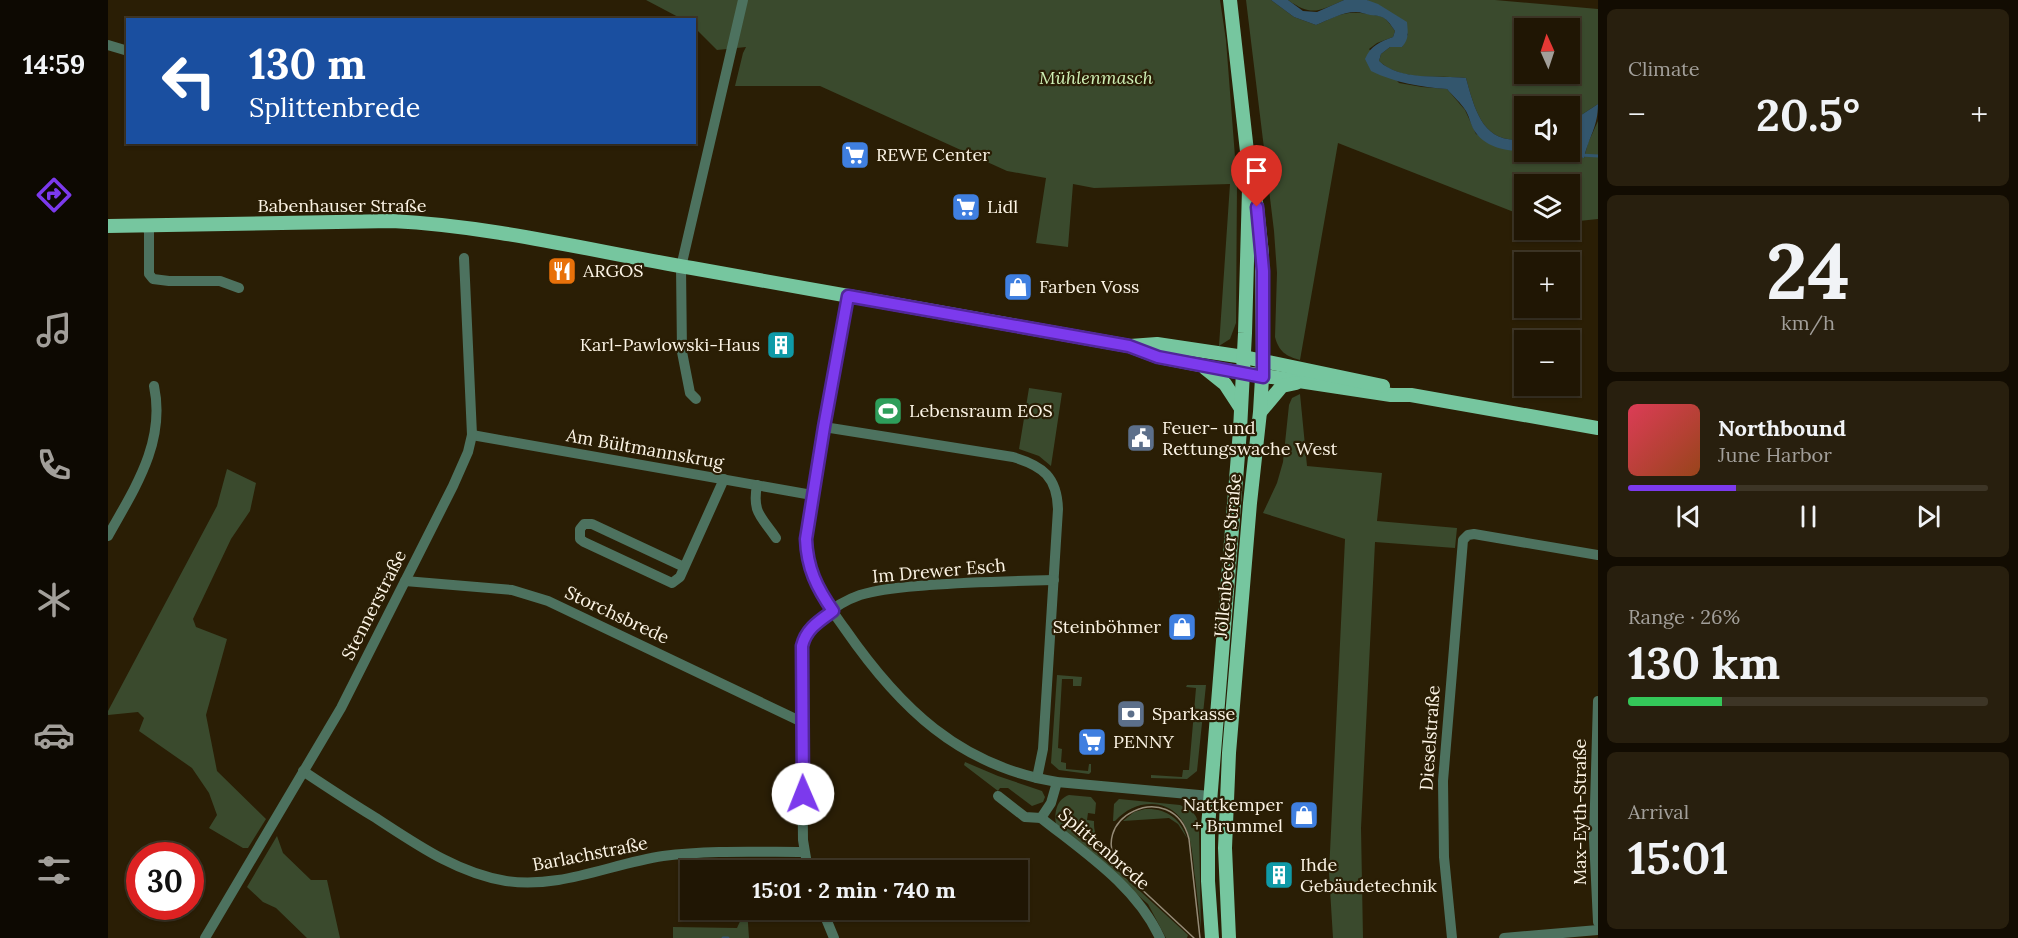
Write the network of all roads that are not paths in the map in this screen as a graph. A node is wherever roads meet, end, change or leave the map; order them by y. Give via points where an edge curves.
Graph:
1 (742, 0) edge
2 (1231, 7) edge
3 (108, 45) edge
4 (126, 50) edge
5 (1250, 178) junction
6 (146, 225) junction
7 (108, 226) edge
8 (464, 258) dead end
9 (681, 267) junction
10 (239, 288) dead end
11 (848, 296) junction
12 (1129, 346) junction
13 (1244, 357) junction
14 (1263, 361) junction
15 (1201, 365) junction
16 (1243, 373) junction
17 (1263, 377) junction
18 (1298, 382) junction
19 (154, 386) dead end
20 (1411, 395) junction
21 (696, 399) dead end
22 (1241, 409) junction
23 (1260, 412) junction
24 (824, 427) junction
25 (1598, 428) edge
26 (471, 435) junction
27 (724, 479) junction
28 (757, 485) junction
29 (812, 495) junction
30 (108, 536) edge
31 (776, 538) dead end
32 (1598, 555) edge
33 (684, 567) junction
34 (1054, 580) junction
35 (405, 581) junction
36 (833, 611) junction
37 (1598, 701) edge
38 (802, 722) junction
39 (303, 771) junction
40 (1037, 778) junction
41 (1057, 782) junction
42 (998, 796) dead end
43 (1210, 796) junction
44 (1227, 797) junction
45 (1041, 818) junction
46 (804, 852) junction
47 (806, 860) edge
48 (827, 920) edge
49 (1598, 922) edge
50 (1598, 930) edge
51 (205, 938) edge
52 (834, 938) edge
53 (1160, 938) edge
54 (1212, 938) edge
55 (1229, 938) edge
56 (1452, 938) edge
57 (1504, 938) edge

1 - 9 street
2 - 5 main road, Jöllenbecker Straße
3 - 4 street
5 - 13 main road, Jöllenbecker Straße
5 - 14 main road, Jöllenbecker Straße via 1262,254
6 - 7 main road, Babenhauser Straße
6 - 9 main road, Babenhauser Straße via 416,222 527,236
6 - 10 street via 149,274 153,279 220,281
8 - 26 street, Stennerstraße
9 - 11 main road, Babenhauser Straße
9 - 21 street via 682,352 690,393
11 - 12 main road, Babenhauser Straße
11 - 24 street, Splittenbrede
12 - 13 main road via 1158,344
12 - 15 main road via 1158,357
13 - 14 main road
13 - 16 main road, Jöllenbecker Straße
14 - 17 main road, Jöllenbecker Straße
14 - 20 main road
15 - 16 main road
15 - 22 main road via 1225,384
16 - 17 main road
16 - 22 main road, Jöllenbecker Straße
17 - 18 main road
17 - 23 main road, Jöllenbecker Straße
18 - 20 main road
18 - 23 main road via 1282,386
19 - 30 street via 158,414 154,444
20 - 25 main road
22 - 43 main road, Jöllenbecker Straße
23 - 44 main road, Jöllenbecker Straße
24 - 29 street, Splittenbrede
24 - 34 street via 1013,457 1038,467 1049,477 1058,497
26 - 27 street, Am Bültmannskrug
26 - 35 street, Stennerstraße via 461,469
27 - 28 street, Am Bültmannskrug
27 - 33 street
28 - 29 street, Am Bültmannskrug
28 - 31 street via 755,508
29 - 36 street, Splittenbrede via 806,539 808,559 811,575
32 - 56 street, Dieselstraße via 1474,534 1463,540 1442,799
33 - 33 street via 592,524 584,524 580,529 584,542 667,582 676,581
34 - 36 street, Im Drewer Esch via 906,587 861,595
34 - 40 street via 1043,749
35 - 38 street, Storchsbrede via 506,589 548,601
35 - 39 street, Stennerstraße
36 - 38 street, Im Drewer Esch via 804,638
36 - 40 street, Splittenbrede via 881,678 923,720 982,758
37 - 49 street, Max-Eyth-Straße via 1594,838
38 - 46 street, Im Drewer Esch
39 - 46 street, Barlachstraße via 435,857 504,881 561,880 689,853
39 - 51 street, Stennerstraße
40 - 41 street, Splittenbrede
41 - 43 street, Splittenbrede
41 - 45 street, Splittenbrede
42 - 45 street, Splittenbrede via 1025,817
43 - 44 main road, Splittenbrede
43 - 54 main road, Jöllenbecker Straße
44 - 55 main road, Jöllenbecker Straße via 1225,869
45 - 53 street, Splittenbrede via 1136,899
46 - 47 street, Im Drewer Esch
48 - 52 street
50 - 57 street

